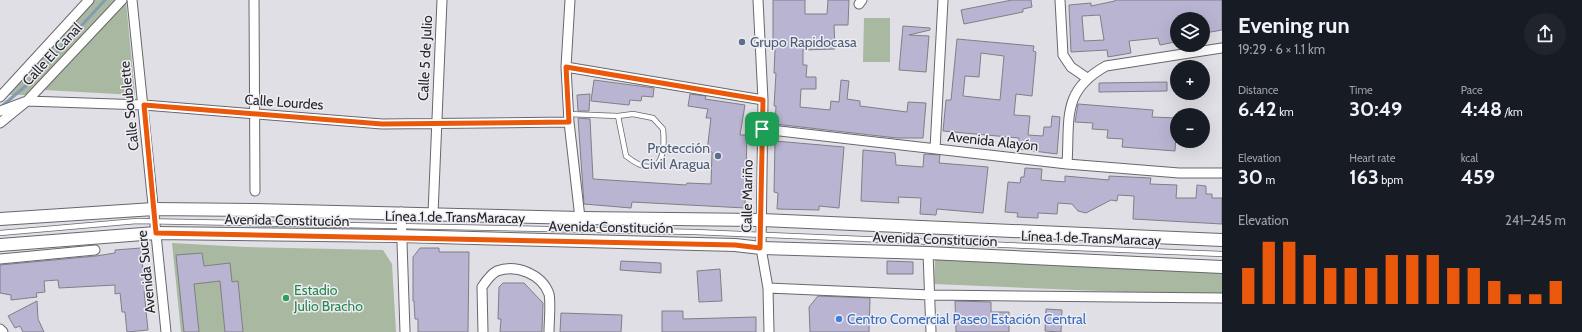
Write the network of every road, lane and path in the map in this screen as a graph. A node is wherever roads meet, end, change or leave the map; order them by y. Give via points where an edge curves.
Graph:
1 (89, 0) edge
2 (122, 0) edge
3 (132, 0) edge
4 (254, 0) edge
5 (442, 0) edge
6 (570, 0) edge
7 (758, 0) edge
8 (943, 0) edge
9 (1061, 0) edge
10 (1222, 48) edge
11 (566, 67) junction
12 (1087, 78) junction
13 (0, 97) edge
14 (763, 100) junction
15 (27, 102) junction
16 (144, 105) junction
17 (1, 111) edge
18 (254, 114) junction
19 (618, 116) junction
20 (568, 118) junction
21 (436, 122) junction
22 (0, 123) edge
23 (762, 129) junction
24 (935, 149) junction
25 (1067, 164) junction
26 (1222, 173) edge
27 (256, 190) dead end
28 (154, 209) junction
29 (401, 212) junction
30 (433, 214) junction
31 (580, 218) junction
32 (0, 219) edge
33 (761, 220) junction
34 (156, 227) junction
35 (401, 232) junction
36 (0, 233) edge
37 (761, 235) junction
38 (1222, 240) edge
39 (0, 245) edge
40 (760, 248) junction
41 (95, 250) dead end
42 (928, 253) junction
43 (1222, 254) edge
44 (0, 259) edge
45 (1222, 267) edge
46 (768, 288) junction
47 (930, 295) junction
48 (1222, 298) edge
49 (0, 329) edge
50 (3, 332) edge
51 (166, 332) edge
52 (405, 332) edge
53 (483, 332) edge
54 (549, 332) edge
55 (769, 332) edge
56 (931, 332) edge

1 - 13 street
2 - 15 street, Calle El Canal
3 - 16 street, Calle Soublette
4 - 18 street
5 - 21 street, Calle 5 de Julio
6 - 11 street
7 - 14 street, Calle Mariño
8 - 24 street
9 - 12 street via 1064,55 1071,67
10 - 12 street via 1106,66
11 - 14 street
11 - 20 street
12 - 25 street via 1078,88 1070,104
14 - 23 street, Calle Mariño
15 - 16 street, Calle Lourdes
15 - 17 street, Calle Lourdes
15 - 22 street, Calle El Canal
16 - 18 street, Calle Lourdes
16 - 28 street, Calle Soublette
18 - 21 street, Calle Lourdes via 382,124
18 - 27 street
19 - 19 lane via 633,114 653,118 663,129 663,155 657,165 645,168 626,156
19 - 20 lane
20 - 21 street, Calle Lourdes
20 - 31 street
21 - 30 street, Calle 5 de Julio
23 - 24 street, Avenida Alayón
23 - 33 street, Calle Mariño
24 - 25 street, Avenida Alayón
25 - 26 street, Avenida Alayón via 1179,173
28 - 29 street, Avenida Constitución
28 - 32 street, Avenida Constitución
28 - 34 street, Avenida Sucre
29 - 30 street, Avenida Constitución
29 - 35 street
30 - 31 street, Avenida Constitución
31 - 33 street, Avenida Constitución
33 - 37 street, Calle Mariño
33 - 38 street, Avenida Constitución
34 - 35 street, Avenida Constitución
34 - 36 lane via 137,221
34 - 39 street, Avenida Constitución
34 - 51 street, Avenida Sucre
35 - 37 lane, Línea 1 de TransMaracay
35 - 40 street, Avenida Constitución
35 - 52 street
37 - 40 street, Calle Mariño
37 - 43 lane, Línea 1 de TransMaracay
40 - 42 street, Avenida Constitución
40 - 46 street, Calle Mariño
41 - 44 street
42 - 45 street, Avenida Constitución
42 - 47 street
46 - 47 street
46 - 55 street, Calle Mariño
47 - 48 street
47 - 56 street
49 - 50 street
53 - 54 street via 482,287 496,271 512,268 530,272 549,294

